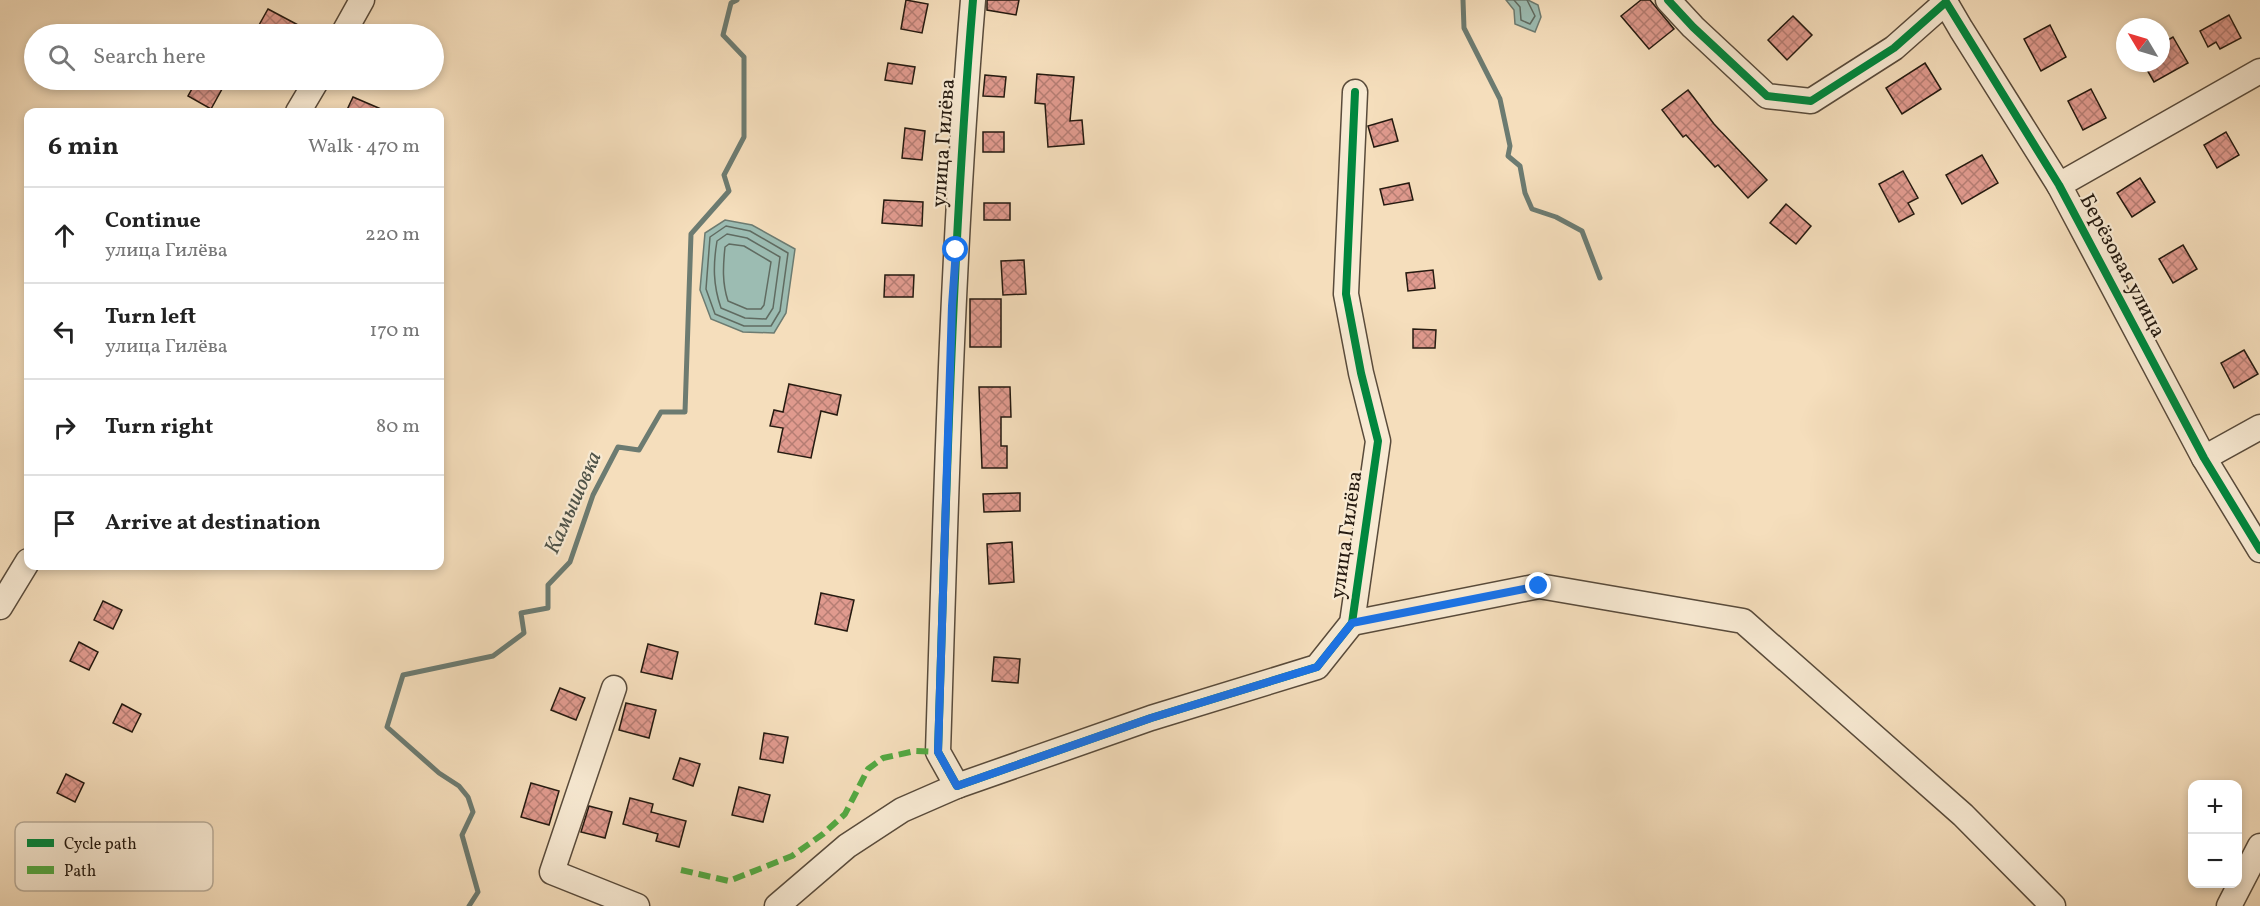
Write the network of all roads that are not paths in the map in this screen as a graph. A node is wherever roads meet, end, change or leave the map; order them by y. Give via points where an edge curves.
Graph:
1 (362, 0) edge
2 (973, 0) edge
3 (1668, 0) edge
4 (1945, 1) edge
5 (349, 24) edge
6 (2260, 71) edge
7 (311, 90) edge
8 (1356, 92) dead end
9 (300, 108) edge
10 (2059, 185) junction
11 (2260, 427) edge
12 (2204, 458) junction
13 (2260, 550) edge
14 (24, 568) edge
15 (0, 607) edge
16 (1352, 623) junction
17 (614, 688) dead end
18 (957, 786) junction
19 (2260, 846) edge
20 (637, 906) edge
21 (777, 906) edge
22 (2053, 906) edge
23 (2229, 906) edge

1 - 5 street
2 - 18 street, улица Гилёва via 952,306 938,752
3 - 4 street via 1767,96 1811,101 1894,48
4 - 10 street, Берёзовая улица
6 - 10 street
7 - 9 street
8 - 16 street, улица Гилёва via 1346,294 1378,441
10 - 12 street, Берёзовая улица
11 - 12 street
12 - 13 street, Берёзовая улица
14 - 15 street
16 - 18 street, улица Гилёва via 1317,667 1151,718
16 - 22 street via 1539,586 1743,621 1963,815
17 - 20 street via 552,872
18 - 21 street via 902,810 847,846
19 - 23 street

